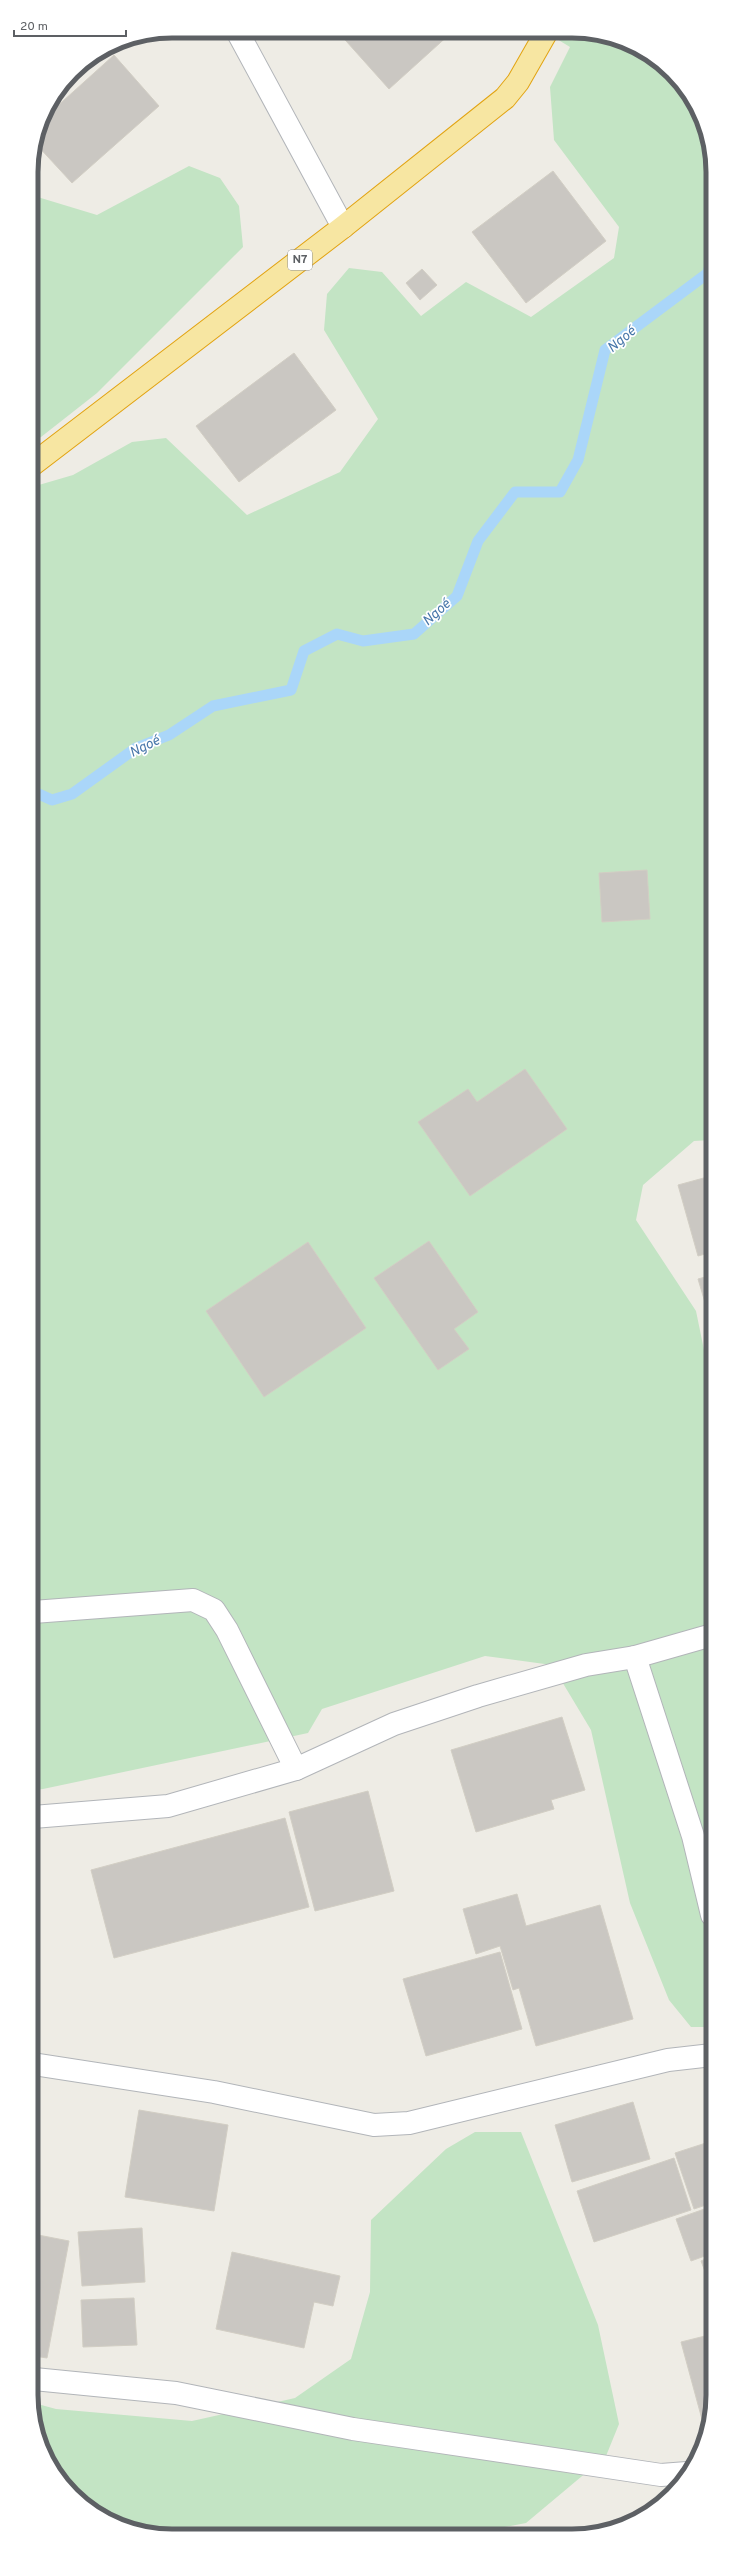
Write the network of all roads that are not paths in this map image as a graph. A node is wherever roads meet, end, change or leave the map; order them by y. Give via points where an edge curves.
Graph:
1 (241, 38) edge
2 (543, 38) edge
3 (343, 227) junction
4 (38, 460) edge
5 (38, 1612) edge
6 (706, 1637) edge
7 (635, 1657) junction
8 (296, 1769) junction
9 (38, 1817) edge
10 (706, 1890) edge
11 (706, 2056) edge
12 (38, 2065) edge
13 (38, 2379) edge
14 (680, 2474) edge

1 - 3 street
2 - 3 highway, N7 via 518,82 505,98
3 - 4 highway, N7
5 - 8 street via 193,1600 214,1610 227,1630
6 - 7 street
7 - 8 street via 586,1665 471,1698 394,1724
7 - 10 street via 693,1836
8 - 9 street via 168,1806
11 - 12 street via 668,2060 409,2123 374,2125 214,2092
13 - 14 street via 176,2393 353,2429 661,2475

